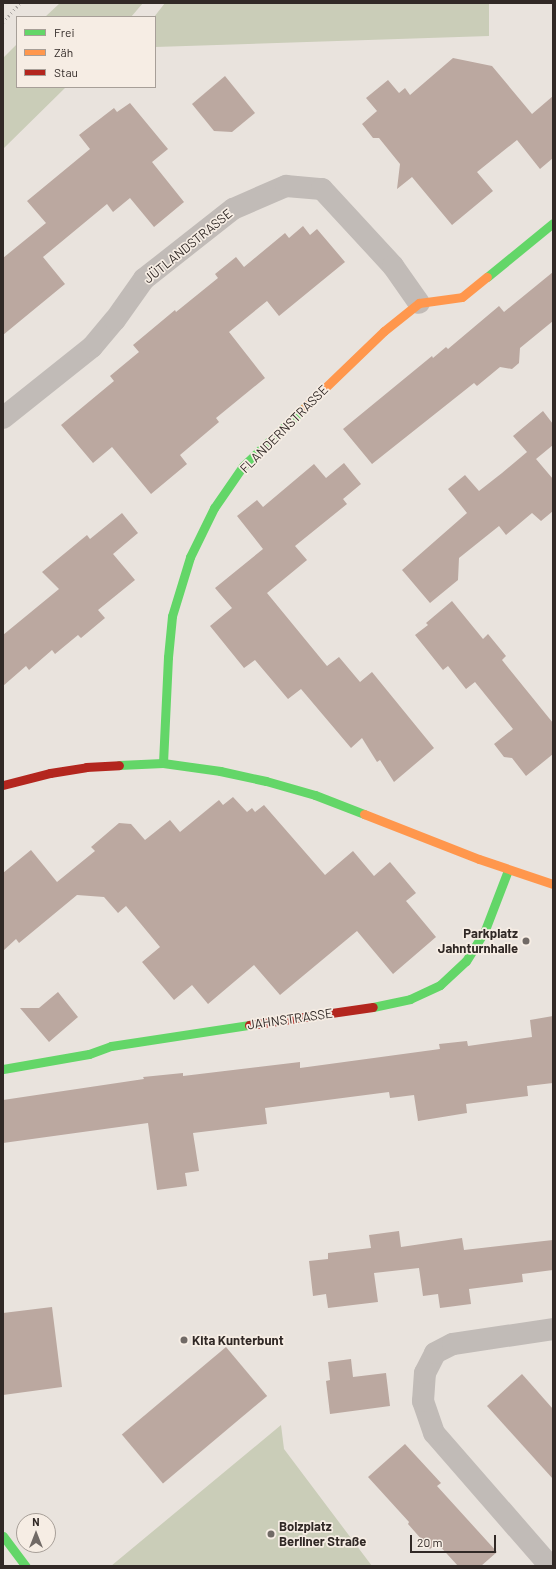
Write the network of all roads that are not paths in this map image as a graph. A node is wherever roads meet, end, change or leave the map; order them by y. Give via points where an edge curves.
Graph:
1 (553, 223) edge
2 (418, 303) junction
3 (3, 418) edge
4 (163, 763) junction
5 (3, 785) edge
6 (508, 870) junction
7 (553, 884) edge
8 (3, 1069) edge
9 (553, 1329) edge
10 (3, 1536) edge
11 (26, 1566) edge
12 (550, 1566) edge

1 - 2 street via 462,297
2 - 3 street, JÜTLANDSTRASSE via 393,266 322,189 286,186 233,209 144,279 92,347
2 - 4 street, FLANDERNSTRASSE via 384,331 243,466 214,508 190,557 172,616
4 - 5 street via 86,767
4 - 6 street via 259,779 315,795
6 - 7 street
6 - 8 street, JAHNSTRASSE via 485,930 466,961 440,986 410,999 373,1007 111,1046 90,1054
9 - 12 street via 453,1344 435,1354 425,1373 423,1401 434,1433
10 - 11 street

